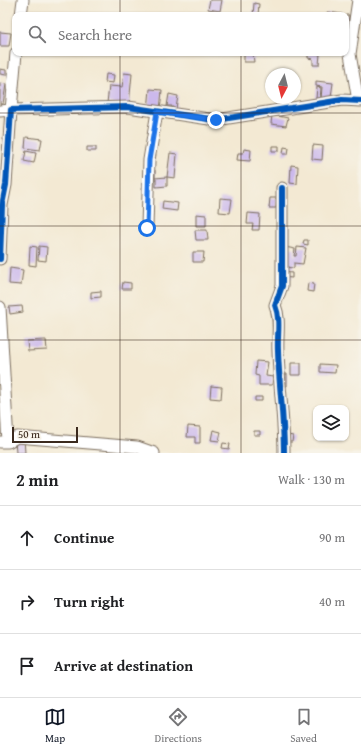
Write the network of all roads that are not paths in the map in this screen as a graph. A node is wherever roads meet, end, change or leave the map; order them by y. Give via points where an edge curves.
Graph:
1 (23, 0) edge
2 (358, 0) edge
3 (21, 12) edge
4 (15, 56) edge
5 (359, 101) edge
6 (5, 110) edge
7 (157, 112) junction
8 (282, 188) dead end
9 (147, 228) dead end
10 (0, 259) edge
11 (0, 307) edge
12 (4, 442) edge
13 (154, 453) edge
14 (284, 453) edge

1 - 3 street
2 - 5 street via 350,54
4 - 6 street
5 - 7 street via 342,100 216,120
6 - 7 street via 128,107
6 - 10 street via 6,185 2,205
7 - 9 street via 149,160
8 - 14 street via 282,286 275,305 279,313 278,350
11 - 12 street
12 - 13 street via 17,437 137,447

